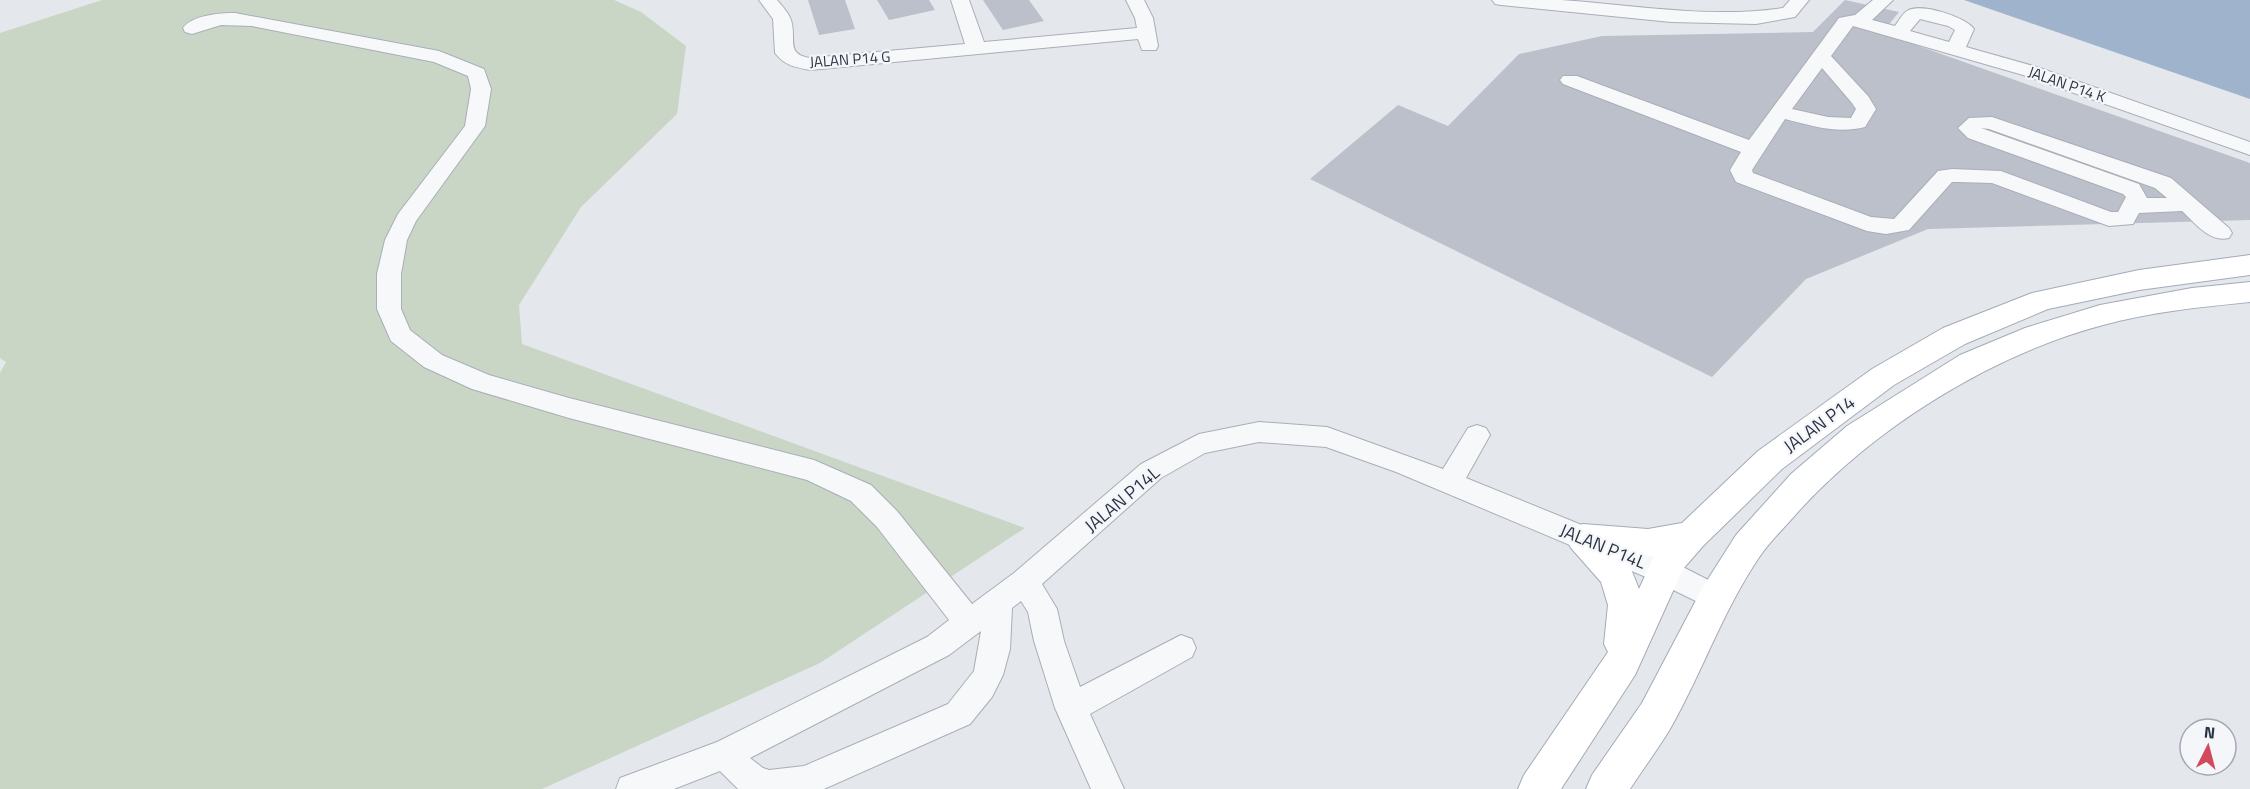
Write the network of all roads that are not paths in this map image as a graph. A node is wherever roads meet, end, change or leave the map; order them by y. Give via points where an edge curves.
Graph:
1 (768, 0) edge
2 (960, 0) edge
3 (1135, 0) edge
4 (1501, 0) edge
5 (1800, 0) edge
6 (1884, 0) edge
7 (1861, 20) junction
8 (192, 28) dead end
9 (975, 48) junction
10 (1821, 56) junction
11 (1570, 80) dead end
12 (1780, 112) junction
13 (2008, 146) junction
14 (1753, 149) junction
15 (2250, 149) edge
16 (1993, 176) junction
17 (2189, 204) junction
18 (2132, 206) junction
19 (2221, 233) dead end
20 (2250, 266) edge
21 (2250, 292) edge
22 (1477, 435) dead end
23 (1449, 483) junction
24 (1691, 536) junction
25 (1583, 538) junction
26 (1663, 571) junction
27 (1024, 582) junction
28 (1716, 598) junction
29 (997, 602) junction
30 (969, 623) junction
31 (1181, 648) dead end
32 (1622, 663) junction
33 (1071, 708) junction
34 (726, 754) junction
35 (632, 789) edge
36 (1108, 789) edge
37 (1539, 789) edge
38 (1606, 789) edge

1 - 9 street, JALAN P14 G via 782,19 785,53 793,61 810,64
2 - 9 street
3 - 9 street, JALAN P14 G via 1148,40
4 - 5 street via 1756,18 1789,13
6 - 7 street
7 - 10 street via 1846,22
7 - 15 street, JALAN P14 K via 2052,79
8 - 30 street via 211,20 252,20 439,57 477,73 481,89 475,126 406,219 396,240 389,274 389,309 400,335 433,360 481,382 814,471 861,493
10 - 12 street
10 - 12 street via 1862,99 1866,109 1858,123 1829,124
11 - 14 street
12 - 14 street
13 - 16 street
13 - 17 street via 1968,128 1976,122 1992,123 2163,183
13 - 18 street via 2131,189 2137,197
14 - 16 street via 1741,170 1744,177 1867,224 1886,227 1901,225 1946,176
16 - 18 street via 2109,219 2125,219
17 - 18 street
17 - 19 street
20 - 24 main road, JALAN P14 via 2139,280 2042,300 1954,336 1883,376 1770,460
21 - 28 main road, JALAN P14 via 2100,315 1971,363 1858,435 1803,483 1748,545
22 - 23 street
23 - 25 street, JALAN P14L
23 - 27 street, JALAN P14L via 1327,437 1259,432 1199,444 1151,471
24 - 25 main road via 1648,543
24 - 26 main road, JALAN P14
25 - 26 street, JALAN P14L
25 - 32 main road via 1616,575 1626,605
26 - 28 street, JALAN P14L
26 - 32 main road, JALAN P14
27 - 29 street, JALAN P14L
27 - 33 street via 1042,609
28 - 38 main road, JALAN P14 via 1656,716
29 - 30 street, JALAN P14L
29 - 34 street via 996,645 990,672 978,695 959,714 806,781 781,786 759,784 743,777
30 - 34 street, JALAN P14L via 938,646
31 - 33 street
32 - 37 main road, JALAN P14
33 - 36 street
34 - 35 street, JALAN P14L

